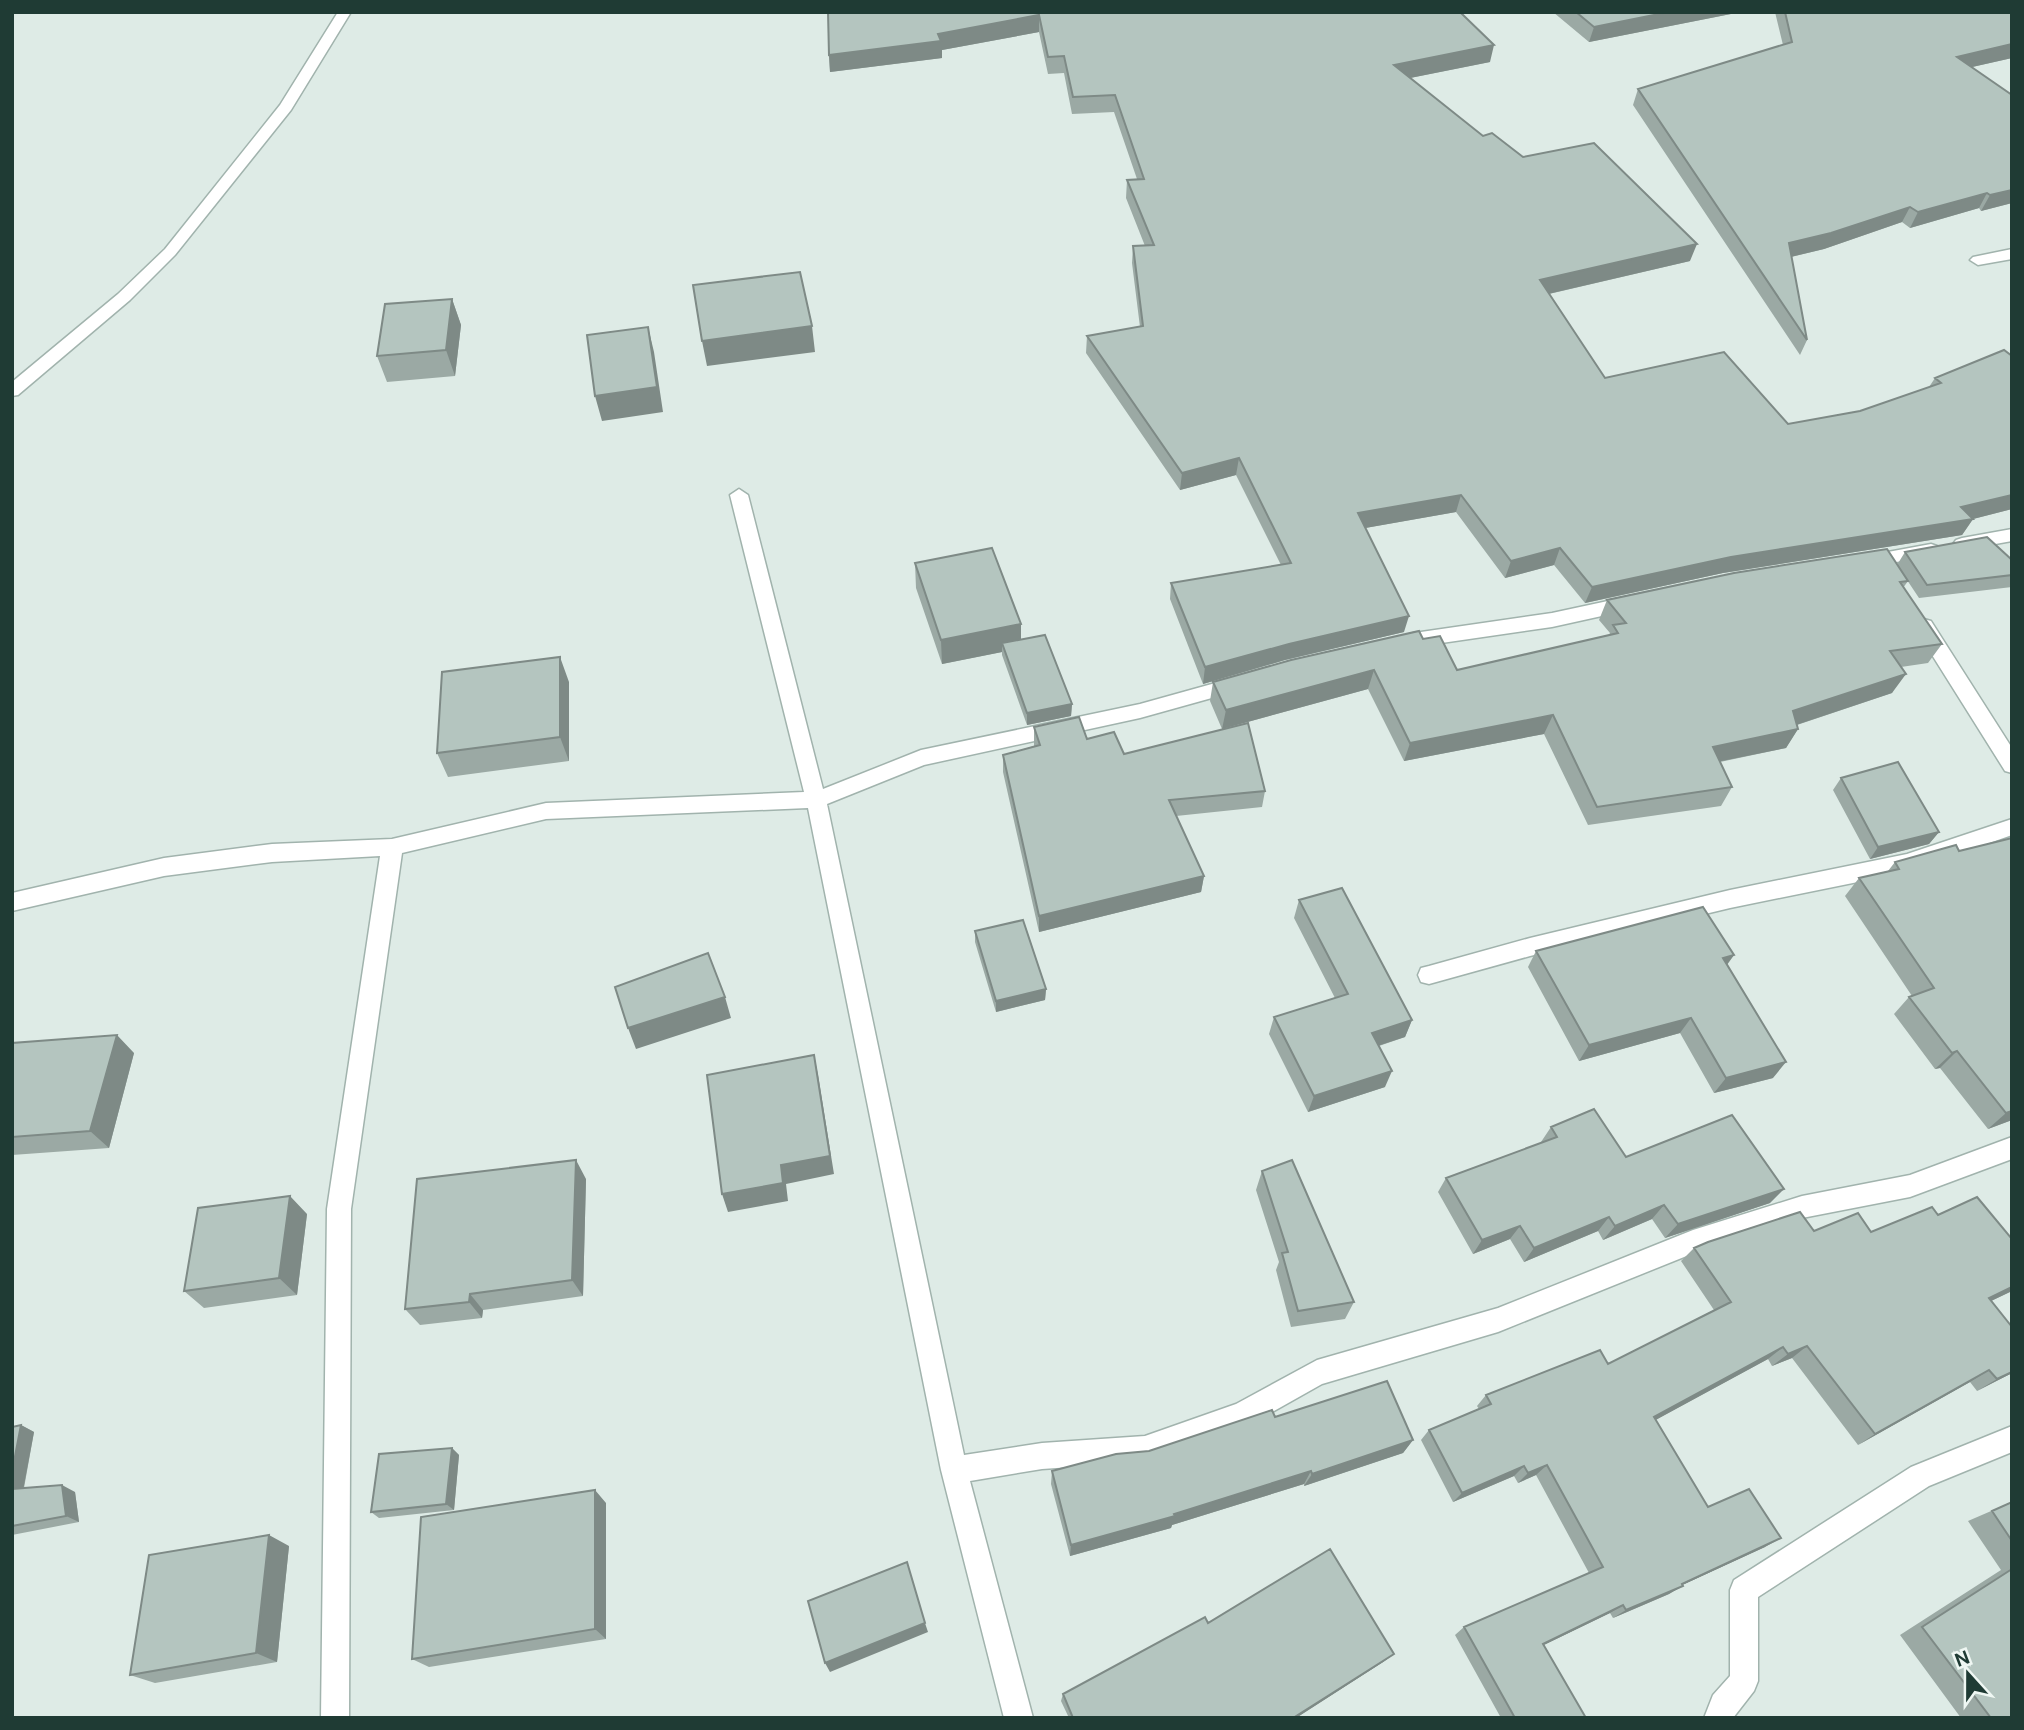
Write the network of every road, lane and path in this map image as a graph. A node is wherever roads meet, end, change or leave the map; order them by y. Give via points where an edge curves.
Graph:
1 (345, 12) edge
2 (2012, 254) edge
3 (1978, 260) dead end
4 (12, 391) edge
5 (739, 495) dead end
6 (2012, 535) edge
7 (1881, 559) junction
8 (1842, 565) edge
9 (1896, 582) edge
10 (1644, 600) edge
11 (1910, 605) edge
12 (1397, 644) edge
13 (1259, 678) edge
14 (2012, 765) edge
15 (816, 800) junction
16 (2012, 827) edge
17 (392, 847) junction
18 (12, 902) edge
19 (1429, 975) dead end
20 (2012, 1148) edge
21 (2012, 1439) edge
22 (954, 1470) junction
23 (334, 1718) edge
24 (1019, 1718) edge
25 (1718, 1718) edge

1 - 4 street via 286,107 170,252
2 - 3 street
5 - 15 street
6 - 7 street
7 - 8 street
7 - 9 street
10 - 12 street via 1552,620
11 - 14 street
13 - 15 street via 1140,711 921,758
15 - 17 street via 546,811
15 - 22 street
16 - 19 street via 1907,863 1730,899
17 - 18 street via 272,853 164,867
17 - 23 street via 339,1209
20 - 22 street via 1910,1186 1802,1207 1693,1242 1499,1320 1317,1373 1242,1415 1145,1449 1042,1456
21 - 25 street via 1920,1476 1744,1590 1744,1681
22 - 24 street

